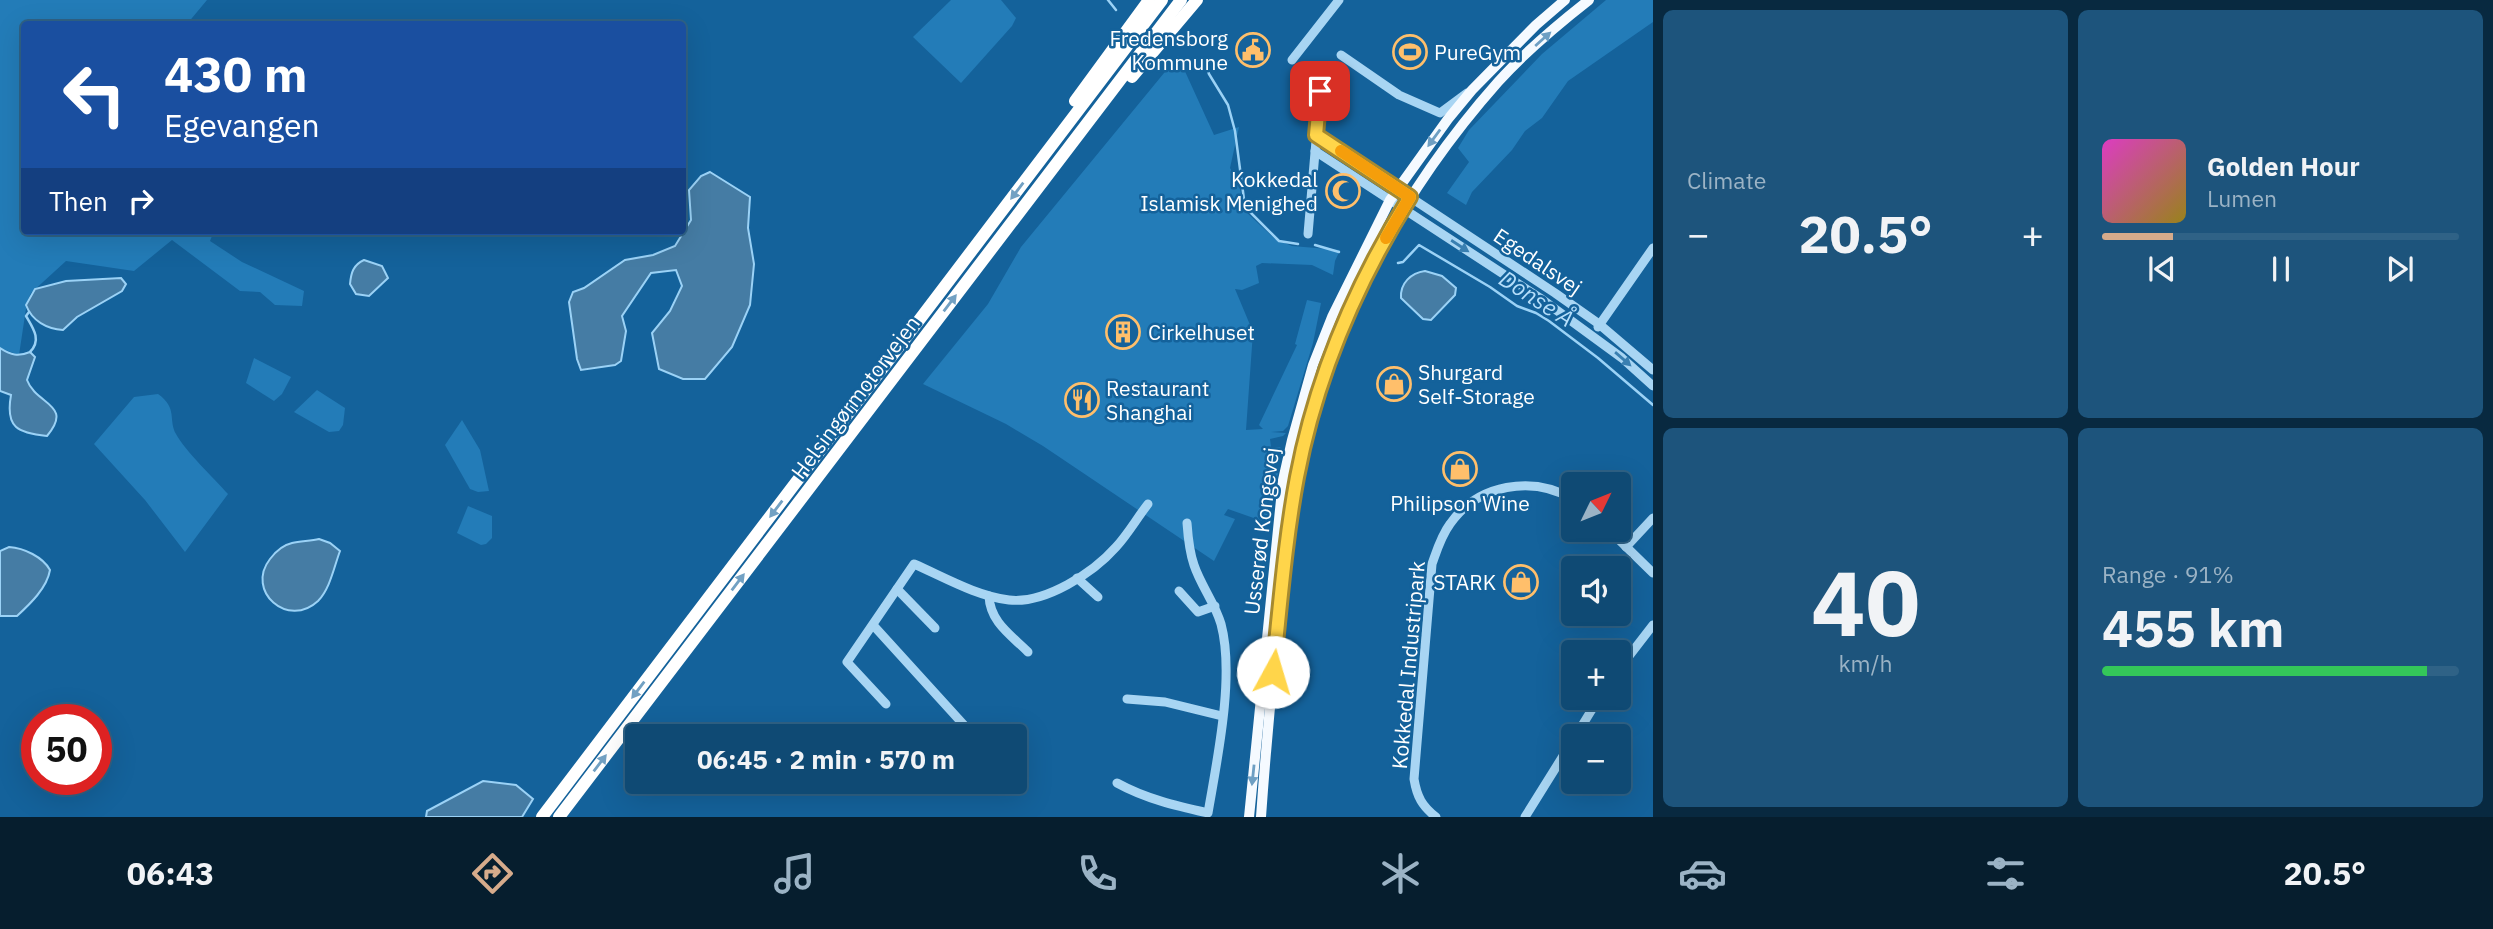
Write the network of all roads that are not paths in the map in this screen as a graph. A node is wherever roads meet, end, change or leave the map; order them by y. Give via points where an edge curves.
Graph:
1 (1149, 0) edge
2 (1162, 0) edge
3 (1181, 0) edge
4 (1197, 0) edge
5 (1339, 0) edge
6 (1565, 0) edge
7 (1588, 0) edge
8 (1341, 55) dead end
9 (1292, 60) dead end
10 (1322, 71) dead end
11 (1472, 90) junction
12 (1088, 122) junction
13 (1316, 135) junction
14 (1315, 151) junction
15 (1046, 154) junction
16 (1397, 188) junction
17 (1410, 197) junction
18 (1390, 200) junction
19 (1403, 209) junction
20 (1308, 234) dead end
21 (1653, 248) edge
22 (1599, 324) junction
23 (1592, 334) junction
24 (1653, 370) edge
25 (1653, 386) edge
26 (1561, 494) edge
27 (1147, 504) dead end
28 (1653, 518) edge
29 (1187, 523) dead end
30 (1621, 542) edge
31 (1626, 547) junction
32 (1653, 573) edge
33 (1077, 578) junction
34 (897, 589) junction
35 (1179, 591) dead end
36 (989, 596) junction
37 (1098, 597) dead end
38 (1215, 606) junction
39 (873, 625) junction
40 (1653, 625) edge
41 (934, 628) dead end
42 (1028, 653) dead end
43 (1631, 653) edge
44 (1127, 699) dead end
45 (886, 704) dead end
46 (1222, 716) junction
47 (963, 724) edge
48 (1561, 759) edge
49 (1117, 783) dead end
50 (542, 817) edge
51 (559, 817) edge
52 (1249, 817) edge
53 (1261, 817) edge
54 (1436, 817) edge
55 (1525, 817) edge

1 - 15 highway via 1072,105
2 - 15 highway, Helsingørmotorvejen
3 - 12 highway, Helsingørmotorvejen
4 - 12 highway
5 - 9 street
6 - 11 main road, Usserød Kongevej
17 -> 7 main road, Usserød Kongevej via 1500,80
8 - 11 street via 1399,95 1440,113
10 - 13 street
11 -> 16 main road, Usserød Kongevej
51 -> 12 highway, Helsingørmotorvejen
13 - 14 street
13 - 16 street, Egedalsvej
14 - 18 street, Egedalsvej
14 - 20 street
15 -> 50 highway, Helsingørmotorvejen
16 - 17 street, Egedalsvej
16 - 18 main road, Usserød Kongevej
17 - 19 main road, Usserød Kongevej
17 - 22 street, Egedalsvej
18 - 19 street, Egedalsvej
18 -> 52 main road, Usserød Kongevej via 1327,329 1292,440 1283,480
19 -> 23 street, Egedalsvej
19 - 53 main road, Usserød Kongevej via 1363,279 1336,341 1307,434 1297,477 1270,695
21 - 22 street
22 - 23 street
22 - 24 street, Egedalsvej
23 -> 25 street, Egedalsvej
26 - 54 street, Kokkedal Industripark via 1539,486 1509,486 1477,499 1462,508 1439,544 1433,564 1414,779 1423,806
27 - 33 street via 1118,545
28 - 31 street
29 - 38 street via 1195,568
30 - 31 street
31 - 32 street
33 - 36 street via 1032,598
33 - 37 street
34 - 36 street via 914,564
34 - 39 street
34 - 41 street
35 - 38 street via 1198,612
36 - 42 street via 993,617
38 - 46 street via 1224,646
39 - 45 street via 847,662
39 - 47 street
40 - 43 street
44 - 46 street via 1165,702
46 - 49 street via 1208,813 1134,793
48 - 55 street

